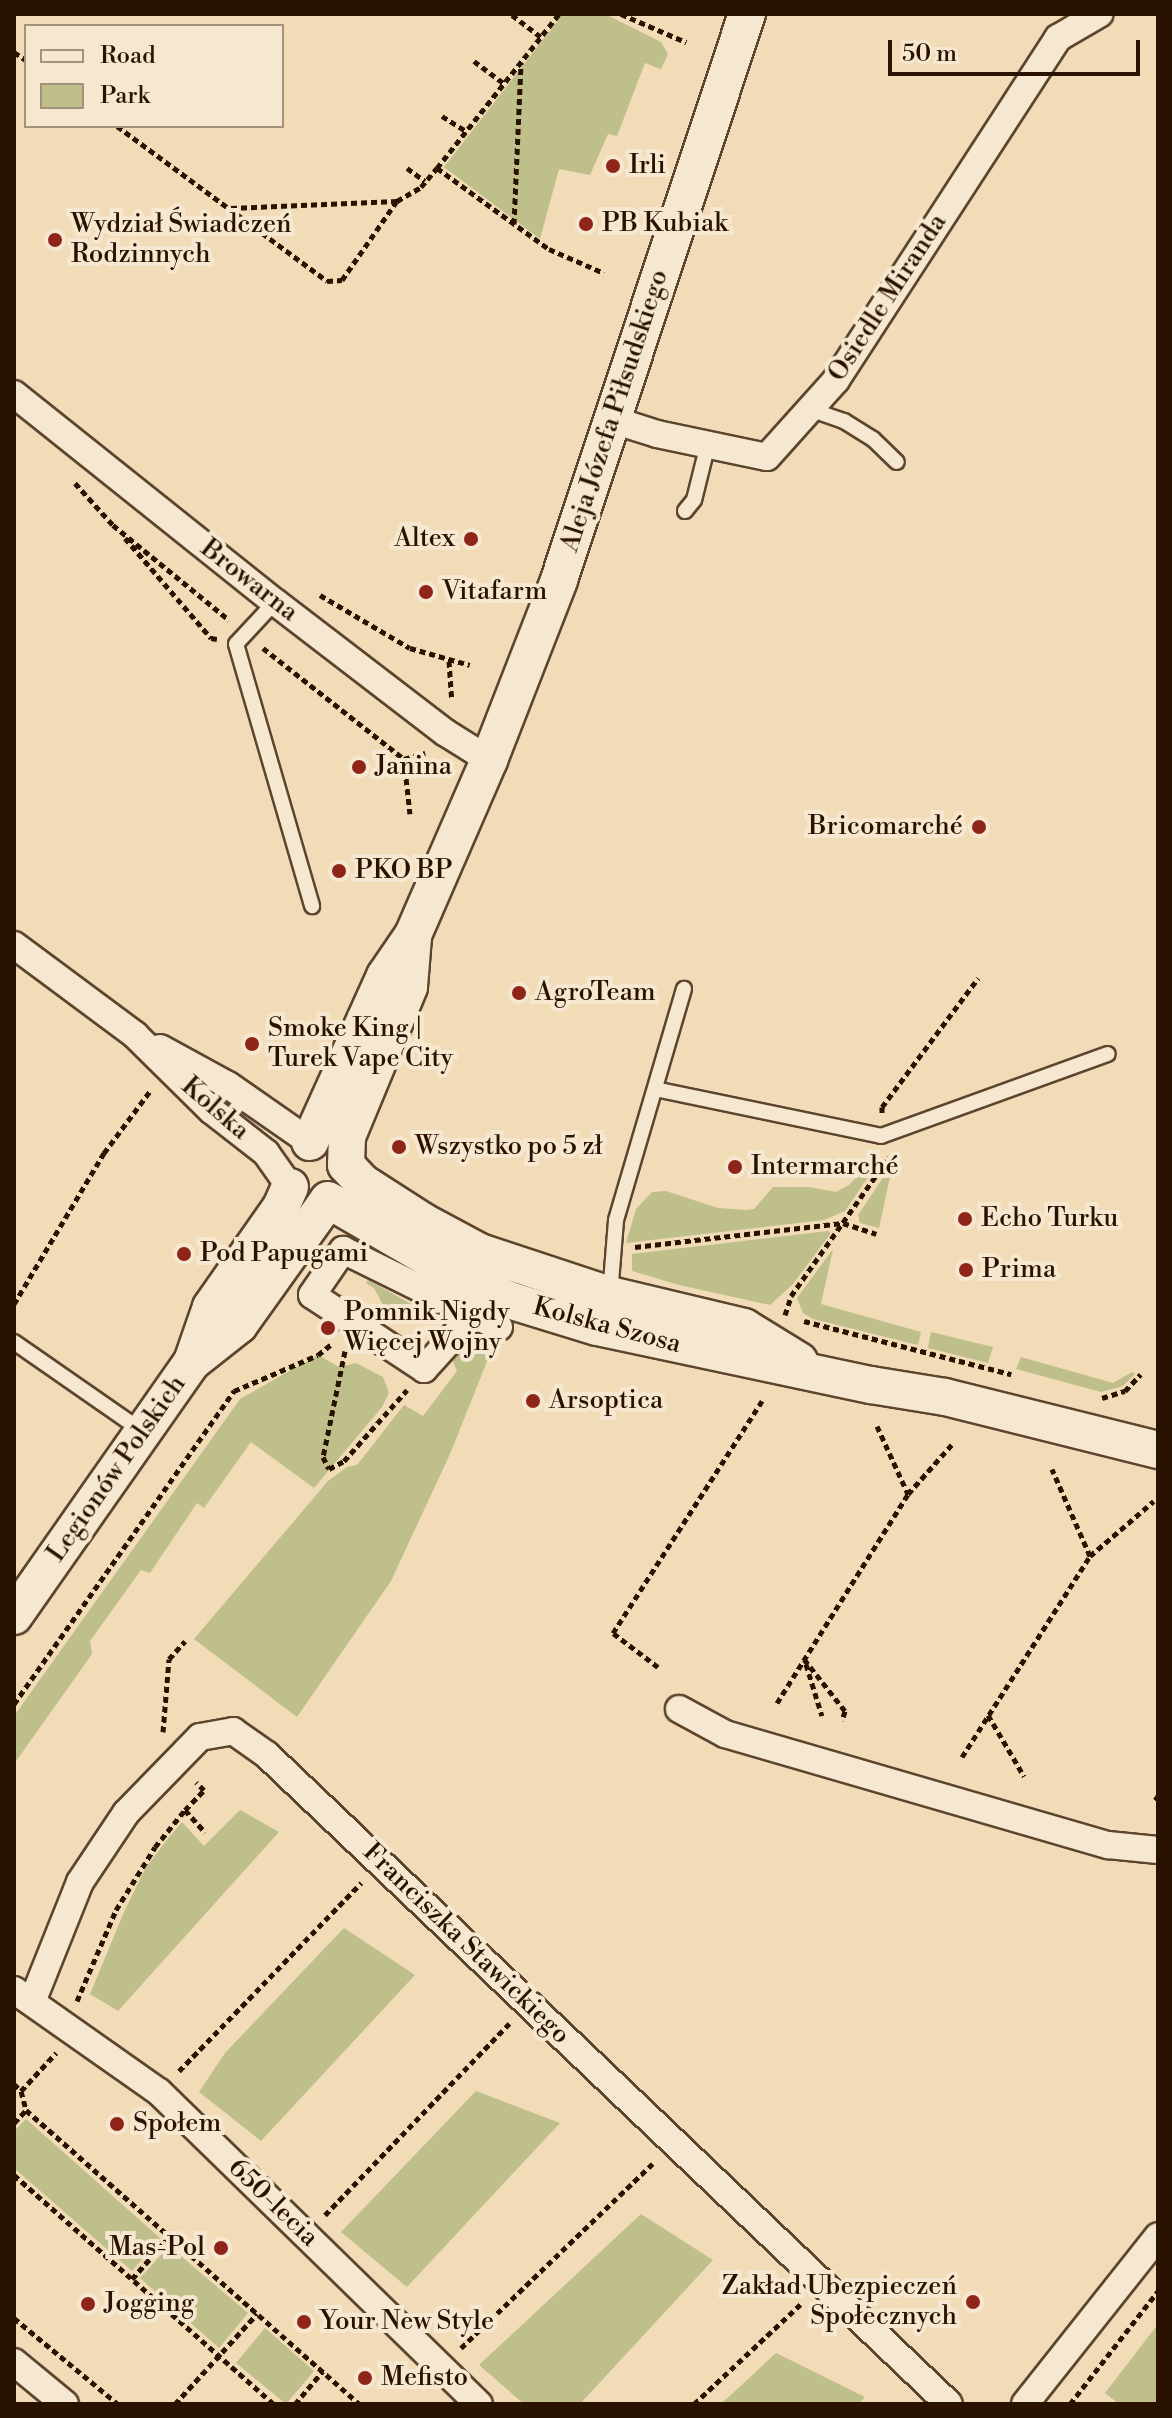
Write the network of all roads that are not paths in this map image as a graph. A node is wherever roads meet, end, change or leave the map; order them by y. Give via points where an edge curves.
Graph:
1 (747, 14) edge
2 (1099, 14) edge
3 (14, 394) edge
4 (812, 410) junction
5 (613, 420) junction
6 (708, 444) junction
7 (897, 462) dead end
8 (685, 511) dead end
9 (275, 602) junction
10 (489, 760) junction
11 (312, 906) dead end
12 (413, 935) junction
13 (14, 945) edge
14 (684, 989) dead end
15 (135, 1035) junction
16 (1108, 1054) dead end
17 (655, 1089) junction
18 (310, 1142) junction
19 (346, 1165) junction
20 (290, 1187) junction
21 (328, 1200) junction
22 (610, 1295) junction
23 (473, 1315) junction
24 (499, 1327) dead end
25 (14, 1342) edge
26 (192, 1362) junction
27 (814, 1371) junction
28 (143, 1432) junction
29 (1157, 1446) edge
30 (14, 1616) edge
31 (679, 1709) dead end
32 (1158, 1850) edge
33 (23, 1996) edge
34 (1158, 2236) edge
35 (14, 2362) edge
36 (65, 2404) edge
37 (479, 2404) edge
38 (949, 2404) edge
39 (1025, 2404) edge

1 - 5 street, Aleja Józefa Piłsudskiego
2 - 4 street, Osiedle Miranda via 1058,38
3 - 9 street, Browarna
4 - 6 street, Osiedle Miranda via 767,457
4 - 7 lane via 844,421
5 - 6 street, Osiedle Miranda
5 - 10 street, Aleja Józefa Piłsudskiego via 559,580
6 - 8 lane via 694,500
9 - 10 street, Browarna
9 - 11 lane via 236,644
10 - 12 street, Aleja Józefa Piłsudskiego
12 - 18 street, Aleja Józefa Piłsudskiego via 385,976
12 - 19 street, Aleja Józefa Piłsudskiego via 409,987 347,1137
13 - 15 street, Kolska
14 - 17 lane
15 - 18 street, Kolska via 228,1085
15 - 20 street, Kolska via 211,1110 266,1153
16 - 17 lane via 881,1136
17 - 22 lane via 616,1220
18 - 19 street via 330,1145
18 - 20 street via 288,1161
19 - 21 street via 345,1181
19 - 22 street, Kolska Szosa via 363,1183 480,1252
20 - 21 street via 311,1202
20 - 26 street, Legionów Polskich via 211,1307
21 - 26 street, Legionów Polskich via 239,1325
21 - 27 street, Kolska Szosa via 509,1300 654,1340
22 - 27 street, Kolska Szosa via 744,1327
23 - 23 street via 424,1369 312,1295 343,1250
23 - 24 street
25 - 28 lane
26 - 28 street, Legionów Polskich
27 - 29 street, Kolska Szosa
28 - 30 street, Legionów Polskich
31 - 32 street via 725,1734 1108,1845
33 - 37 street, 650-lecia via 159,2092
33 - 38 street, Franciszka Stawickiego via 80,1882 126,1813 200,1737 233,1731 267,1755
34 - 39 street
35 - 36 street

